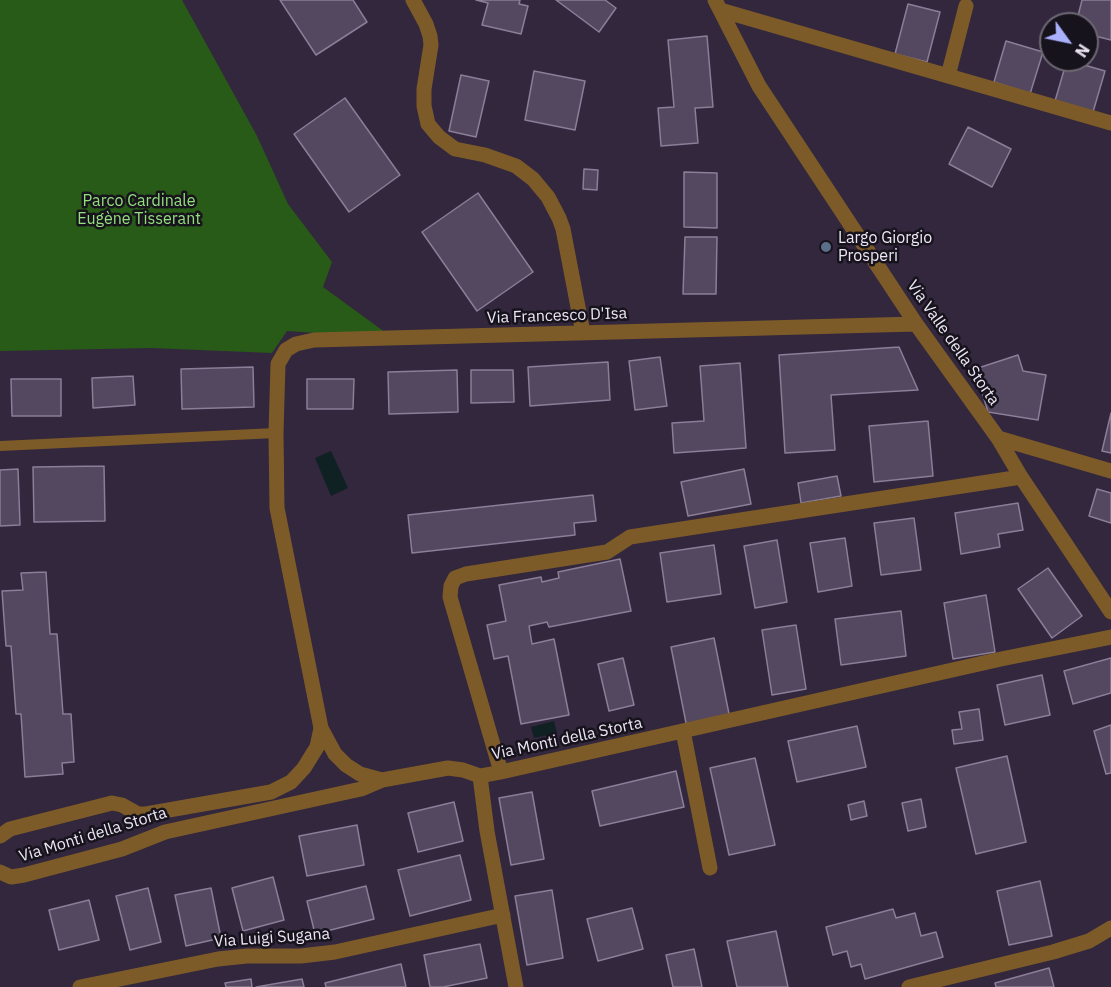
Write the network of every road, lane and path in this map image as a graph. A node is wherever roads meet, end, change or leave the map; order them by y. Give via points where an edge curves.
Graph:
1 (413, 0) edge
2 (718, 5) edge
3 (966, 6) dead end
4 (948, 76) junction
5 (1111, 123) edge
6 (916, 324) junction
7 (583, 333) junction
8 (276, 433) junction
9 (998, 438) junction
10 (0, 446) edge
11 (1111, 471) edge
12 (1021, 477) junction
13 (1111, 612) edge
14 (1111, 637) edge
15 (321, 728) junction
16 (683, 731) junction
17 (501, 772) junction
18 (480, 776) junction
19 (382, 780) junction
20 (0, 836) edge
21 (710, 868) dead end
22 (0, 872) edge
23 (503, 915) junction
24 (1111, 928) edge
25 (80, 987) edge
26 (516, 987) edge
27 (909, 987) edge

1 - 7 street via 430,36 424,89 428,124 455,149 516,166 548,196 563,229
2 - 4 street
2 - 6 street, Via Valle della Storta via 759,86
3 - 4 street
4 - 5 street
6 - 7 street, Via Francesco D'Isa
6 - 9 street, Via Valle della Storta
7 - 8 street, Via Francesco D'Isa via 303,342 290,347 279,360
8 - 10 lane
8 - 15 street, Via Francesco D'Isa via 279,527
9 - 11 street
9 - 12 street, Via Valle della Storta
12 - 13 street, Via Valle della Storta
12 - 17 street via 630,537 607,552 455,578 450,597
14 - 16 street, Via Monti della Storta
15 - 19 street via 346,765
15 - 20 street, Via Monti della Storta via 317,747 304,768 291,782 271,792 142,815 112,803 10,829
16 - 17 street, Via Monti della Storta
16 - 21 street
17 - 18 street, Via Monti della Storta
18 - 19 street, Via Monti della Storta via 448,768
18 - 23 street
19 - 22 street, Via Monti della Storta via 361,789 178,829 122,849 24,875 11,877
23 - 25 street, Via Luigi Sugana via 335,952 218,958
23 - 26 street
24 - 27 street via 1089,941 1053,952

